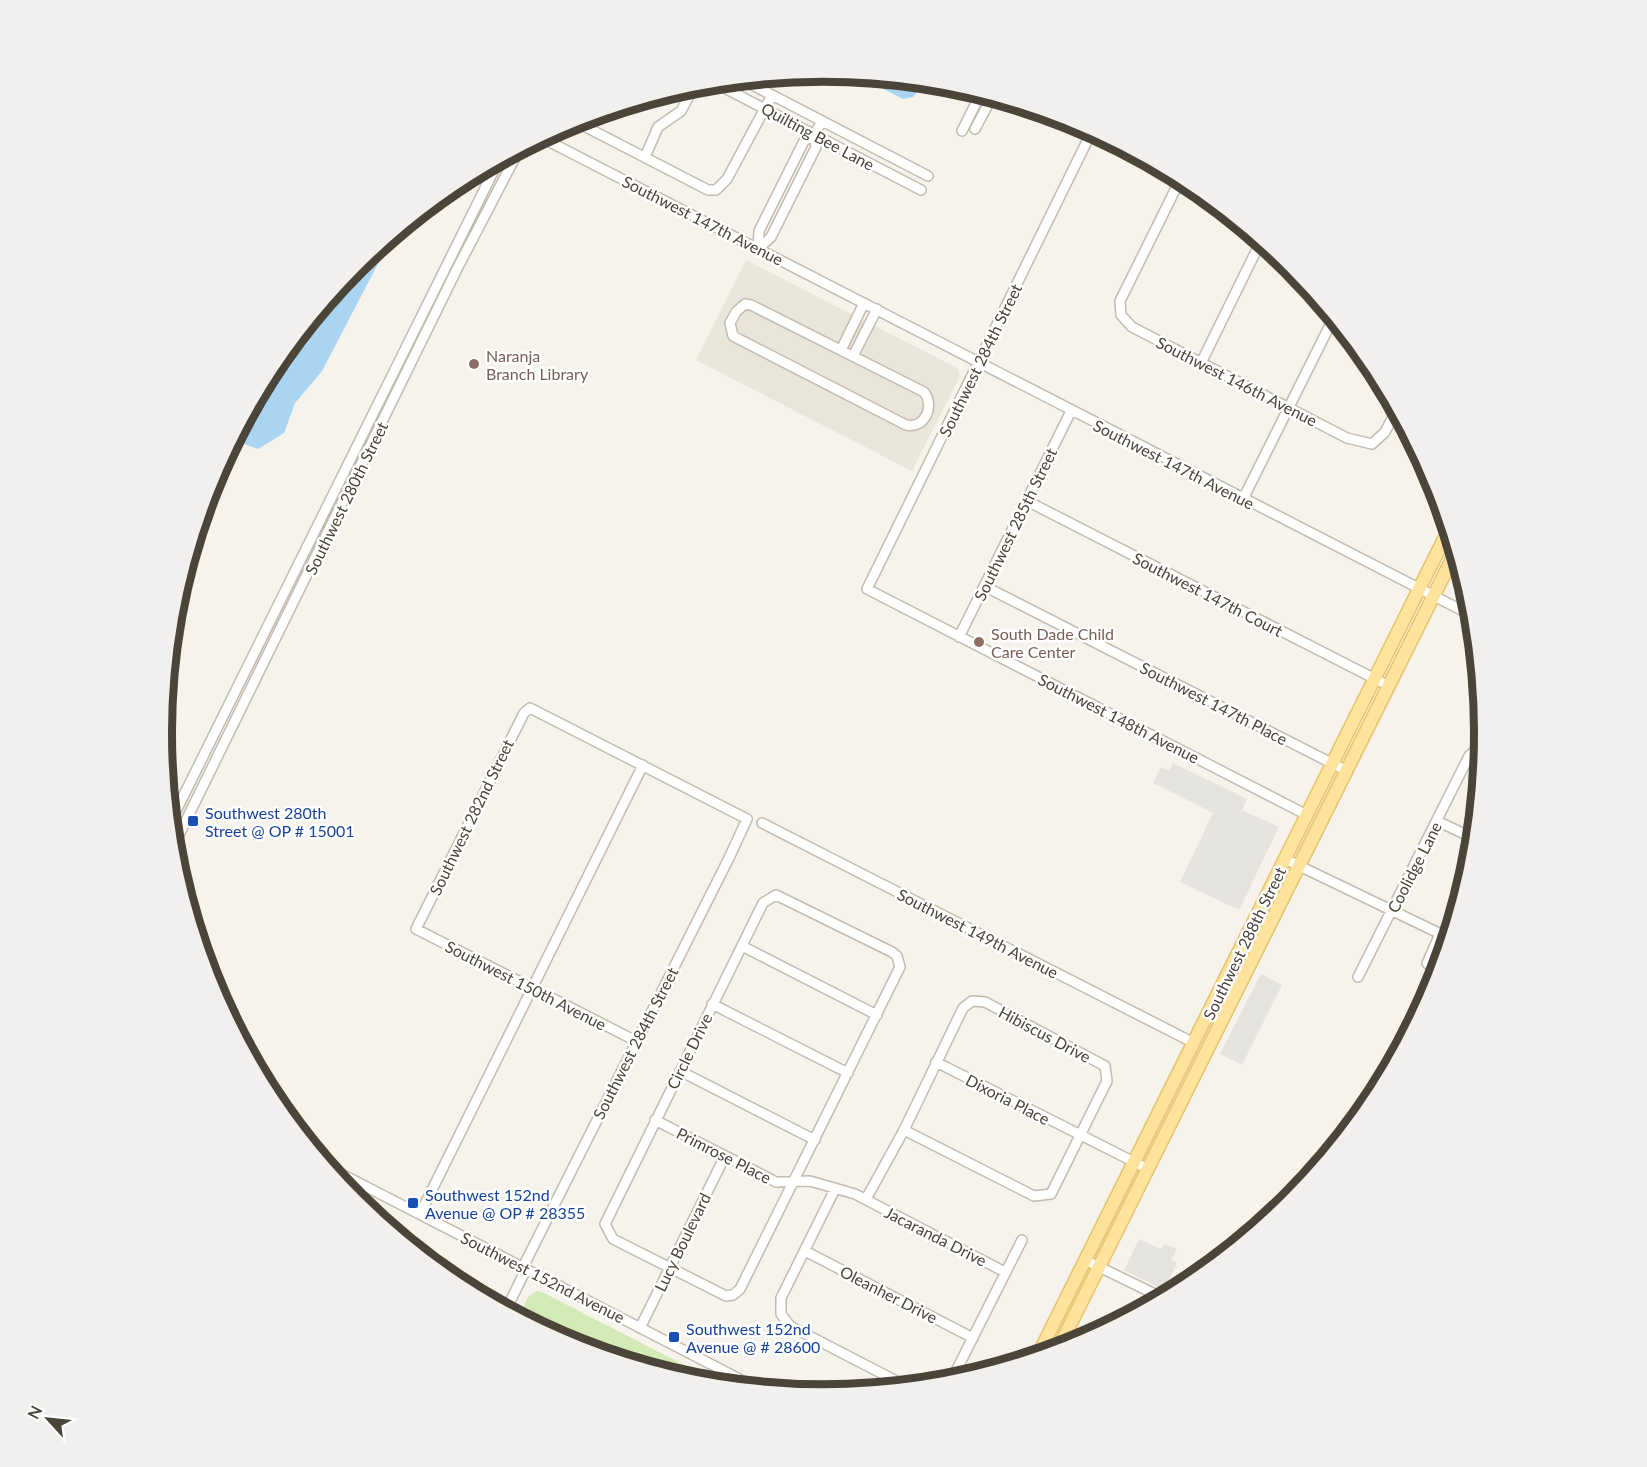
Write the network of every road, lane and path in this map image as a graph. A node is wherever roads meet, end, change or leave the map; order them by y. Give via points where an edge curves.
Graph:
1 (755, 86) edge
2 (728, 90) edge
3 (772, 95) junction
4 (689, 97) edge
5 (977, 101) edge
6 (988, 104) edge
7 (765, 109) junction
8 (822, 121) junction
9 (587, 127) edge
10 (975, 129) dead end
11 (962, 131) dead end
12 (814, 135) junction
13 (1088, 139) edge
14 (551, 143) edge
15 (645, 158) junction
16 (513, 162) edge
17 (492, 173) edge
18 (928, 176) dead end
19 (1177, 187) edge
20 (921, 190) dead end
21 (1258, 248) edge
22 (758, 249) junction
23 (864, 303) junction
24 (877, 309) junction
25 (1330, 325) edge
26 (841, 350) junction
27 (853, 356) junction
28 (979, 363) junction
29 (1202, 363) junction
30 (1289, 407) junction
31 (1071, 411) junction
32 (1392, 418) edge
33 (364, 431) junction
34 (376, 437) junction
35 (1243, 499) junction
36 (1027, 501) junction
37 (329, 502) junction
38 (342, 506) junction
39 (1444, 539) edge
40 (1451, 561) edge
41 (984, 586) junction
42 (287, 588) junction
43 (867, 589) joint
44 (1419, 590) junction
45 (299, 593) junction
46 (1433, 597) junction
47 (1463, 611) edge
48 (959, 637) junction
49 (1375, 679) junction
50 (239, 685) junction
51 (1389, 686) junction
52 (250, 690) junction
53 (1474, 752) edge
54 (1332, 764) junction
55 (643, 765) junction
56 (1347, 771) junction
57 (177, 808) joint
58 (190, 813) junction
59 (1307, 815) junction
60 (1437, 821) junction
61 (762, 823) dead end
62 (180, 832) edge
63 (1466, 835) edge
64 (1286, 859) junction
65 (1299, 866) junction
66 (1391, 911) junction
67 (416, 929) joint
68 (1440, 934) joint
69 (742, 946) junction
70 (1431, 967) edge
71 (1358, 977) dead end
72 (533, 988) junction
73 (712, 1004) junction
74 (877, 1015) junction
75 (636, 1041) junction
76 (1194, 1043) junction
77 (936, 1062) junction
78 (680, 1071) junction
79 (848, 1073) junction
80 (655, 1120) junction
81 (904, 1130) junction
82 (1080, 1135) junction
83 (815, 1140) junction
84 (725, 1156) junction
85 (1134, 1162) junction
86 (1148, 1169) junction
87 (347, 1177) edge
88 (794, 1181) junction
89 (835, 1189) junction
90 (866, 1199) junction
91 (420, 1214) junction
92 (1022, 1240) dead end
93 (805, 1251) junction
94 (1085, 1260) junction
95 (1099, 1267) junction
96 (525, 1268) junction
97 (669, 1268) junction
98 (1005, 1272) junction
99 (1152, 1293) joint
100 (1150, 1296) edge
101 (509, 1303) edge
102 (640, 1328) junction
103 (973, 1338) junction
104 (1063, 1339) edge
105 (1042, 1347) edge
106 (956, 1371) edge
107 (740, 1379) edge
108 (895, 1380) edge

1 - 3 street, Quilting Bee Lane
2 - 7 street, Quilting Bee Lane
3 - 7 street
3 - 8 street, Quilting Bee Lane
4 - 15 street via 681,111 658,127
5 - 11 street
6 - 10 street
7 - 12 street, Quilting Bee Lane
7 - 15 street via 727,179 716,190 708,190
8 - 12 street
8 - 18 street, Quilting Bee Lane
9 - 15 street
12 - 20 street, Quilting Bee Lane
12 - 22 street via 804,141 759,231
12 - 22 street via 816,147 771,237
13 - 28 street, Southwest 284th Street
14 - 22 street, Southwest 147th Avenue
16 - 34 street, Southwest 280th Street
17 - 33 street, Southwest 280th Street
19 - 29 street, Southwest 146th Avenue via 1120,301 1121,315 1132,327
21 - 29 street
22 - 23 street, Southwest 147th Avenue
23 - 24 street, Southwest 147th Avenue
23 - 26 street
24 - 27 street
24 - 28 street, Southwest 147th Avenue
25 - 30 street
26 - 27 street
26 - 27 street via 751,305 740,306 730,323 733,336 743,342 906,425 922,422 930,407 924,392
28 - 31 street, Southwest 147th Avenue
28 - 43 street, Southwest 284th Street
29 - 30 street, Southwest 146th Avenue
30 - 32 street, Southwest 146th Avenue via 1347,438 1372,444
30 - 35 street
31 - 35 street, Southwest 147th Avenue
31 - 36 street, Southwest 285th Street
33 - 34 street
33 - 37 street, Southwest 280th Street
34 - 38 street, Southwest 280th Street
35 - 44 street, Southwest 147th Avenue
36 - 41 street, Southwest 285th Street
36 - 49 street, Southwest 147th Court
37 - 38 street
37 - 42 street, Southwest 280th Street
38 - 45 street, Southwest 280th Street
39 - 44 main road, Southwest 288th Street
40 - 46 main road, Southwest 288th Street
41 - 48 street, Southwest 285th Street
41 - 54 street, Southwest 147th Place
42 - 45 street
42 - 50 street, Southwest 280th Street
43 - 48 street, Southwest 148th Avenue
44 - 46 street, Southwest 147th Avenue
44 - 49 main road, Southwest 288th Street
45 - 52 street, Southwest 280th Street
46 - 47 street, Southwest 147th Avenue
46 - 51 main road, Southwest 288th Street
48 - 59 street, Southwest 148th Avenue
49 - 51 street, Southwest 147th Court
49 - 54 main road, Southwest 288th Street
50 - 52 street
50 - 57 street, Southwest 280th Street
51 - 56 main road, Southwest 288th Street
52 - 58 street, Southwest 280th Street
53 - 60 street, Coolidge Lane
54 - 56 street, Southwest 147th Place
54 - 59 main road, Southwest 288th Street
55 - 67 street, Southwest 282nd Street via 530,708 493,772
55 - 72 street
55 - 75 street, Southwest 284th Street via 747,819
56 - 65 main road, Southwest 288th Street
57 - 58 street
58 - 62 street, Southwest 280th Street
59 - 64 main road, Southwest 288th Street
60 - 63 street
60 - 66 street, Coolidge Lane
61 - 76 street, Southwest 149th Avenue
64 - 65 street
64 - 76 main road, Southwest 288th Street
65 - 66 street
65 - 86 main road, Southwest 288th Street
66 - 68 street
66 - 71 street, Coolidge Lane
67 - 72 street, Southwest 150th Avenue
68 - 70 street via 1427,963
69 - 73 street, Circle Drive
69 - 74 street
69 - 74 street, Circle Drive via 763,903 776,895 892,952 899,961 899,971
72 - 75 street, Southwest 150th Avenue
72 - 91 street
73 - 78 street, Circle Drive
73 - 79 street
74 - 79 street, Circle Drive
75 - 96 street, Southwest 284th Street
76 - 85 main road, Southwest 288th Street
77 - 81 street, Hibiscus Drive
77 - 82 street, Dixoria Place
77 - 82 street, Hibiscus Drive via 963,1008 972,1001 985,1002 1106,1066 1107,1081
78 - 80 street, Circle Drive
78 - 83 street
79 - 83 street, Circle Drive
80 - 84 street, Primrose Place
80 - 97 street, Circle Drive via 606,1224 613,1239
81 - 82 street, Hibiscus Drive via 1034,1196 1051,1194
81 - 90 street, Hibiscus Drive
82 - 85 street, Dixoria Place
83 - 88 street, Circle Drive
84 - 88 street, Primrose Place via 776,1182
84 - 97 street, Lucy Boulevard
85 - 86 street, Dixoria Place
85 - 94 main road, Southwest 288th Street
86 - 95 main road, Southwest 288th Street
87 - 91 street, Southwest 152nd Avenue
88 - 89 street via 810,1181
88 - 97 street, Circle Drive via 738,1292 722,1295
89 - 90 street
89 - 93 street
90 - 98 street, Jacaranda Drive
91 - 96 street, Southwest 152nd Avenue
92 - 98 street
93 - 103 street, Oleanher Drive
93 - 108 street via 781,1298 779,1306 784,1321
94 - 95 street
94 - 105 main road, Southwest 288th Street
95 - 99 street
95 - 104 main road, Southwest 288th Street
96 - 101 street, Southwest 284th Street
96 - 102 street, Southwest 152nd Avenue
97 - 102 street, Lucy Boulevard
98 - 103 street
99 - 100 street
102 - 107 street, Southwest 152nd Avenue
103 - 106 street

